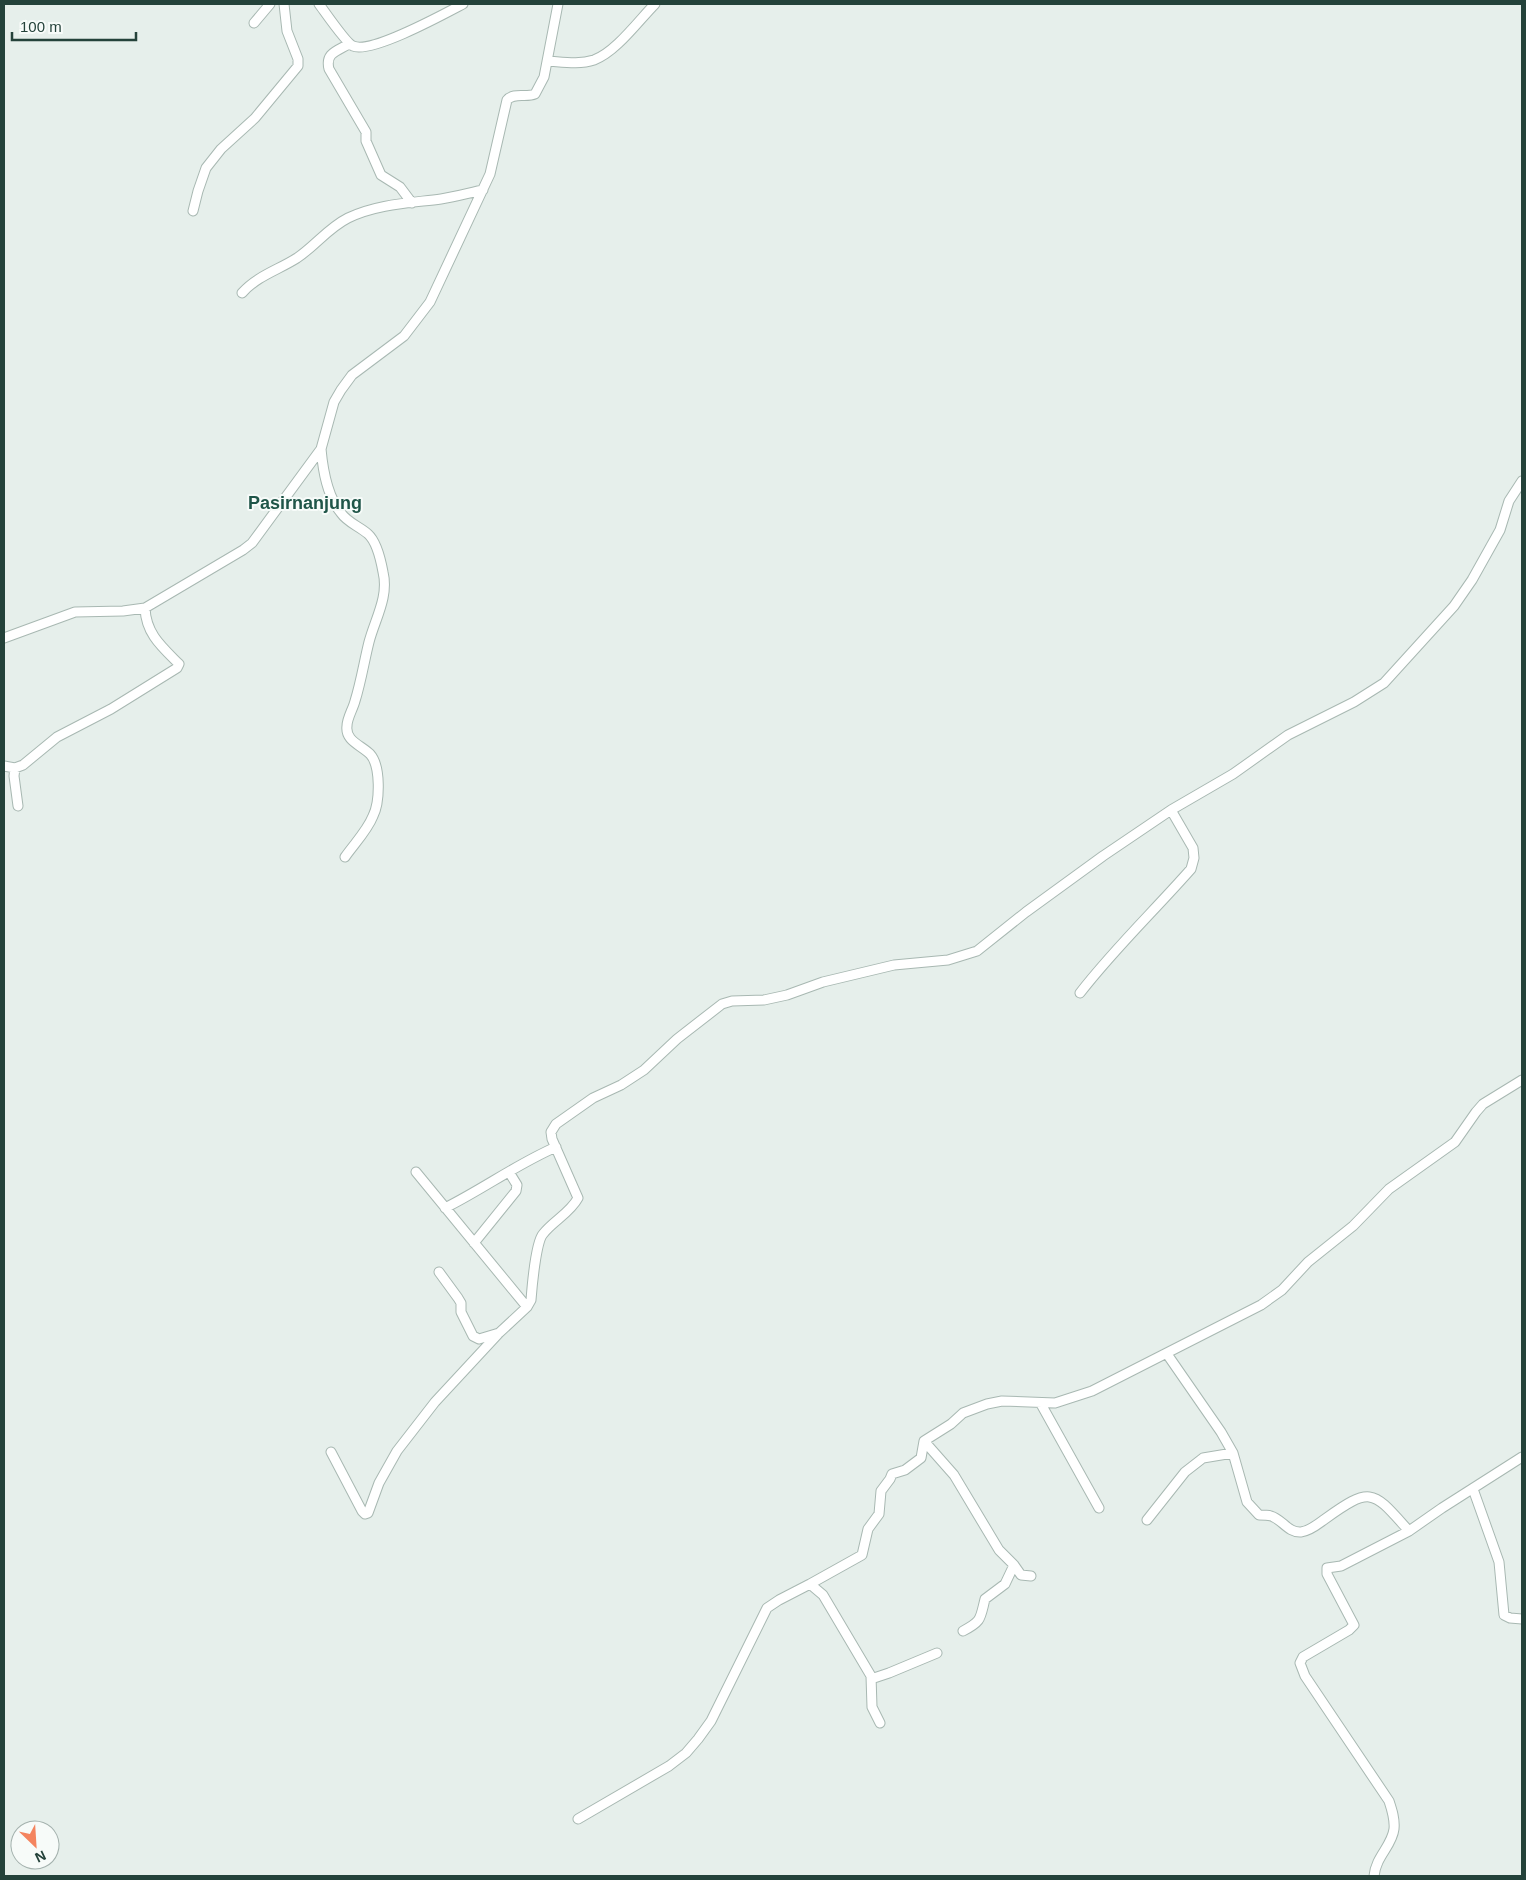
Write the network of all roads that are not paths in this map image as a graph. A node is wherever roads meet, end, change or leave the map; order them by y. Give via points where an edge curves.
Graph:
1 (270, 4) edge
2 (284, 4) edge
3 (319, 4) edge
4 (463, 4) edge
5 (558, 4) edge
6 (655, 4) edge
7 (254, 23) dead end
8 (349, 44) junction
9 (547, 61) junction
10 (483, 190) junction
11 (412, 202) junction
12 (193, 211) dead end
13 (242, 293) dead end
14 (320, 449) junction
15 (1522, 481) edge
16 (145, 608) junction
17 (4, 638) edge
18 (4, 766) edge
19 (15, 768) junction
20 (18, 806) dead end
21 (1171, 810) junction
22 (345, 857) dead end
23 (1080, 994) dead end
24 (1522, 1080) edge
25 (556, 1147) junction
26 (416, 1172) dead end
27 (509, 1172) junction
28 (445, 1208) junction
29 (474, 1243) junction
30 (439, 1272) dead end
31 (527, 1307) junction
32 (499, 1332) junction
33 (1167, 1354) junction
34 (1041, 1404) junction
35 (924, 1442) junction
36 (331, 1452) dead end
37 (1233, 1453) junction
38 (1522, 1458) edge
39 (1473, 1489) junction
40 (1099, 1508) dead end
41 (1147, 1520) dead end
42 (1409, 1531) junction
43 (1014, 1565) junction
44 (1030, 1576) dead end
45 (810, 1584) junction
46 (1522, 1619) edge
47 (963, 1631) dead end
48 (937, 1653) dead end
49 (871, 1676) junction
50 (880, 1723) dead end
51 (578, 1819) dead end
52 (1374, 1876) edge

1 - 7 street
2 - 12 street via 287,31 298,66 255,118 221,149 206,168
3 - 8 street
4 - 8 street via 398,36 357,47
5 - 9 street
6 - 9 street via 614,47 600,57 587,62
8 - 11 street via 330,55 329,69 366,132 366,141 381,175 400,187
9 - 10 street via 537,92 508,98 494,164
10 - 11 street
10 - 14 street via 430,302 404,336 352,375 330,413
11 - 13 street via 380,207 335,225 298,257 255,280
14 - 16 street via 252,543
14 - 22 street via 332,501 348,522 370,537 384,574 385,587 346,726 351,740 369,753 374,761 378,776 377,801 374,816
15 - 21 street via 1509,501 1500,530 1472,580 1454,606 1387,681 1354,702 1288,735 1233,774
16 - 17 street via 75,612
16 - 19 street via 148,629 179,664 177,668 57,738
18 - 19 street
19 - 20 street
21 - 23 street via 1193,848 1190,869 1102,964
21 - 25 street via 1087,867 977,951 948,960 894,965 764,1000 722,1004 644,1070 621,1086 593,1098 556,1124 551,1132
24 - 33 street via 1483,1104 1455,1142 1389,1189 1274,1297
25 - 27 street
25 - 31 street via 578,1198 540,1238
26 - 28 street
27 - 28 street
27 - 29 street via 517,1185 516,1191
28 - 29 street
29 - 31 street
30 - 32 street via 461,1303 461,1312 473,1336 479,1339
31 - 32 street
32 - 36 street via 435,1402 397,1450 379,1483 368,1513 362,1511
33 - 34 street via 1092,1390 1055,1403
33 - 37 street
34 - 35 street via 1002,1401 971,1409
34 - 40 street
35 - 43 street via 954,1475 999,1550
35 - 45 street via 921,1458 905,1470 892,1474 881,1491 879,1514 868,1529 862,1555
37 - 41 street via 1203,1458 1185,1472
37 - 42 street via 1248,1502 1259,1515 1271,1516 1292,1530 1307,1530 1354,1500 1371,1497 1384,1503
38 - 39 street
39 - 42 street
39 - 46 street via 1499,1562 1504,1615
42 - 52 street via 1341,1566 1327,1568 1327,1574 1354,1625 1303,1657 1300,1663 1305,1676 1389,1801 1394,1815 1393,1835 1376,1864
43 - 44 street via 1021,1575
43 - 47 street via 1006,1584 985,1599 980,1619
45 - 49 street via 823,1595
45 - 51 street via 767,1608 711,1721 686,1753
48 - 49 street via 876,1678
49 - 50 street via 872,1707

